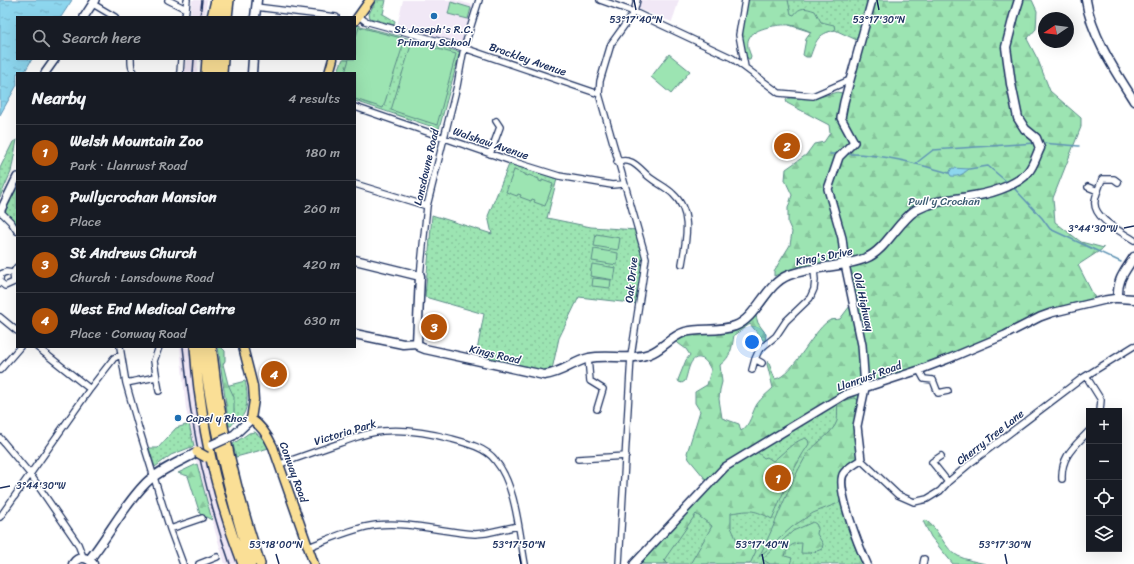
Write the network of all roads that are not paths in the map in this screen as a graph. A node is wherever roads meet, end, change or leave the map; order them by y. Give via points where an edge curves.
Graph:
1 (168, 0) edge
2 (187, 0) edge
3 (216, 0) edge
4 (224, 0) edge
5 (229, 0) edge
6 (370, 0) edge
7 (479, 0) edge
8 (600, 0) edge
9 (637, 0) edge
10 (745, 0) edge
11 (872, 0) edge
12 (1019, 0) edge
13 (1086, 0) edge
14 (94, 2) edge
15 (256, 4) edge
16 (186, 9) junction
17 (634, 12) junction
18 (85, 16) edge
19 (115, 16) edge
20 (185, 16) edge
21 (212, 16) edge
22 (221, 16) edge
23 (228, 16) edge
24 (256, 16) edge
25 (330, 16) edge
26 (357, 19) edge
27 (464, 48) junction
28 (54, 60) edge
29 (131, 60) edge
30 (181, 60) edge
31 (208, 60) edge
32 (215, 60) edge
33 (223, 60) edge
34 (253, 60) edge
35 (333, 60) edge
36 (745, 67) junction
37 (46, 72) edge
38 (134, 72) edge
39 (180, 72) edge
40 (206, 72) edge
41 (214, 72) edge
42 (222, 72) edge
43 (252, 72) edge
44 (329, 72) edge
45 (850, 80) junction
46 (599, 94) junction
47 (1134, 101) edge
48 (356, 107) edge
49 (496, 121) dead end
50 (444, 138) junction
51 (490, 154) junction
52 (617, 162) junction
53 (16, 179) edge
54 (1118, 182) dead end
55 (356, 184) edge
56 (623, 184) junction
57 (1088, 187) dead end
58 (1098, 191) junction
59 (427, 206) junction
60 (0, 212) edge
61 (16, 230) edge
62 (1134, 240) edge
63 (1134, 257) edge
64 (356, 260) edge
65 (682, 264) dead end
66 (845, 264) junction
67 (16, 268) edge
68 (814, 270) junction
69 (13, 272) junction
70 (420, 276) junction
71 (0, 281) edge
72 (1118, 298) junction
73 (1134, 300) edge
74 (0, 317) edge
75 (16, 330) edge
76 (356, 334) edge
77 (417, 342) junction
78 (1134, 346) edge
79 (19, 348) edge
80 (38, 348) edge
81 (120, 348) edge
82 (159, 348) edge
83 (195, 348) edge
84 (203, 348) edge
85 (212, 348) edge
86 (243, 348) edge
87 (121, 355) junction
88 (631, 356) junction
89 (588, 358) junction
90 (755, 359) junction
91 (762, 363) dead end
92 (0, 370) edge
93 (752, 370) dead end
94 (919, 370) junction
95 (1086, 376) junction
96 (156, 377) junction
97 (126, 383) junction
98 (865, 388) junction
99 (90, 390) junction
100 (159, 391) dead end
101 (948, 391) dead end
102 (1100, 408) edge
103 (597, 409) dead end
104 (251, 420) junction
105 (1086, 434) edge
106 (0, 438) edge
107 (204, 451) junction
108 (626, 456) junction
109 (941, 456) dead end
110 (578, 460) dead end
111 (861, 460) junction
112 (280, 464) junction
113 (30, 474) junction
114 (154, 476) junction
115 (1062, 480) dead end
116 (948, 482) junction
117 (0, 517) edge
118 (202, 518) dead end
119 (518, 526) junction
120 (170, 529) junction
121 (308, 547) junction
122 (217, 557) dead end
123 (89, 560) edge
124 (73, 564) edge
125 (183, 564) edge
126 (199, 564) edge
127 (243, 564) edge
128 (251, 564) edge
129 (260, 564) edge
130 (314, 564) edge
131 (525, 564) edge
132 (619, 564) edge
133 (634, 564) edge
134 (867, 564) edge

1 - 16 street
2 - 16 street
3 - 21 highway
4 - 22 highway
5 - 23 highway
6 - 26 main road
7 - 27 street, Lansdowne Road
8 - 17 street
9 - 17 street
10 - 36 street via 739,35
11 - 45 street, Old Highway
12 - 66 main road, King's Drive via 1006,47 1018,118 1040,146 1033,166 1023,178 995,191 936,202 915,210 885,244 867,258
13 - 47 main road via 1108,60
14 - 18 street
14 - 19 street
15 - 24 main road
15 - 25 street
16 - 20 street
17 - 36 street via 732,58
17 - 46 street, Oak Drive via 611,44 600,81
26 - 27 street, Brackley Avenue
27 - 46 street, Brackley Avenue
27 - 50 street, Lansdowne Road
28 - 37 street
29 - 38 street
30 - 39 street
31 - 40 highway
32 - 41 highway
33 - 42 highway
34 - 43 main road
35 - 44 main road
36 - 45 street via 779,93 805,96 815,91 823,92
45 - 66 street, Old Highway via 841,118 854,142 839,157 828,188 842,238
46 - 52 street, Oak Drive
48 - 50 street, Walshaw Avenue
49 - 51 street via 500,127
50 - 51 street, Walshaw Avenue
50 - 59 street, Lansdowne Road
51 - 56 street, Walshaw Avenue via 559,176 612,185
52 - 56 street, Oak Drive
52 - 65 street via 634,162 654,182 673,193 678,200 688,228
53 - 60 street
54 - 58 street via 1114,179 1102,179
55 - 59 street
56 - 88 street, Oak Drive via 646,258
57 - 58 street
58 - 62 street via 1094,202 1100,216
59 - 70 street, Lansdowne Road
60 - 61 street
63 - 72 main road via 1119,282
64 - 70 main road
66 - 68 main road, King's Drive
66 - 98 street, Old Highway via 862,345
67 - 69 street
68 - 88 main road, King's Drive via 790,274 777,282 744,322 738,325 724,329 684,332 654,352
68 - 90 street via 814,289 810,298 786,321
69 - 71 street via 1,274
69 - 71 street via 14,282 5,286
70 - 77 main road, Lansdowne Road
72 - 73 main road, Llanrwst Road
72 - 94 street, Llanrwst Road via 1063,309 1040,317
74 - 75 street
76 - 77 main road via 403,344
77 - 89 main road, Kings Road via 425,349 537,375 560,372
78 - 95 street, Cherry Tree Lane
79 - 92 street
80 - 99 street
81 - 87 street
82 - 96 street via 154,361
83 - 107 highway
84 - 128 highway via 221,455
85 - 129 highway via 218,399 232,467
86 - 104 main road via 253,386
87 - 97 street
87 - 99 street via 114,358
88 - 89 main road, Kings Road
88 - 108 street, Oak Drive
89 - 103 street via 590,381 603,389
90 - 91 street
90 - 93 street
94 - 98 street, Llanrwst Road
94 - 101 street via 924,379 933,380 938,393
95 - 102 street via 1101,400
95 - 116 street, Cherry Tree Lane
96 - 97 street
96 - 100 street
97 - 114 street
98 - 111 street, Old Highway via 856,426
98 - 133 street, Llanrwst Road via 846,394 725,467
99 - 113 street
104 - 107 main road, bridge via 234,435
104 - 112 main road, Conway Road via 267,435
105 - 115 street via 1068,454 1062,468
106 - 113 street
107 - 114 main road
107 - 127 highway via 214,470 229,528
108 - 110 street
108 - 132 street, Oak Drive
109 - 116 street via 932,462
111 - 116 street, Cherry Tree Lane via 898,495 914,502 927,499
111 - 134 street via 843,473 841,482 850,522
112 - 119 street, Victoria Park via 382,431 419,432 456,440 472,445 495,459 508,482
112 - 121 main road, Conway Road
113 - 117 street
113 - 123 street
114 - 120 street
114 - 123 main road via 128,506
118 - 120 street
119 - 121 street via 474,534 401,525 376,525
119 - 131 street, Victoria Park
120 - 125 street
121 - 130 main road, Conway Road
122 - 126 street
123 - 124 main road via 76,560

